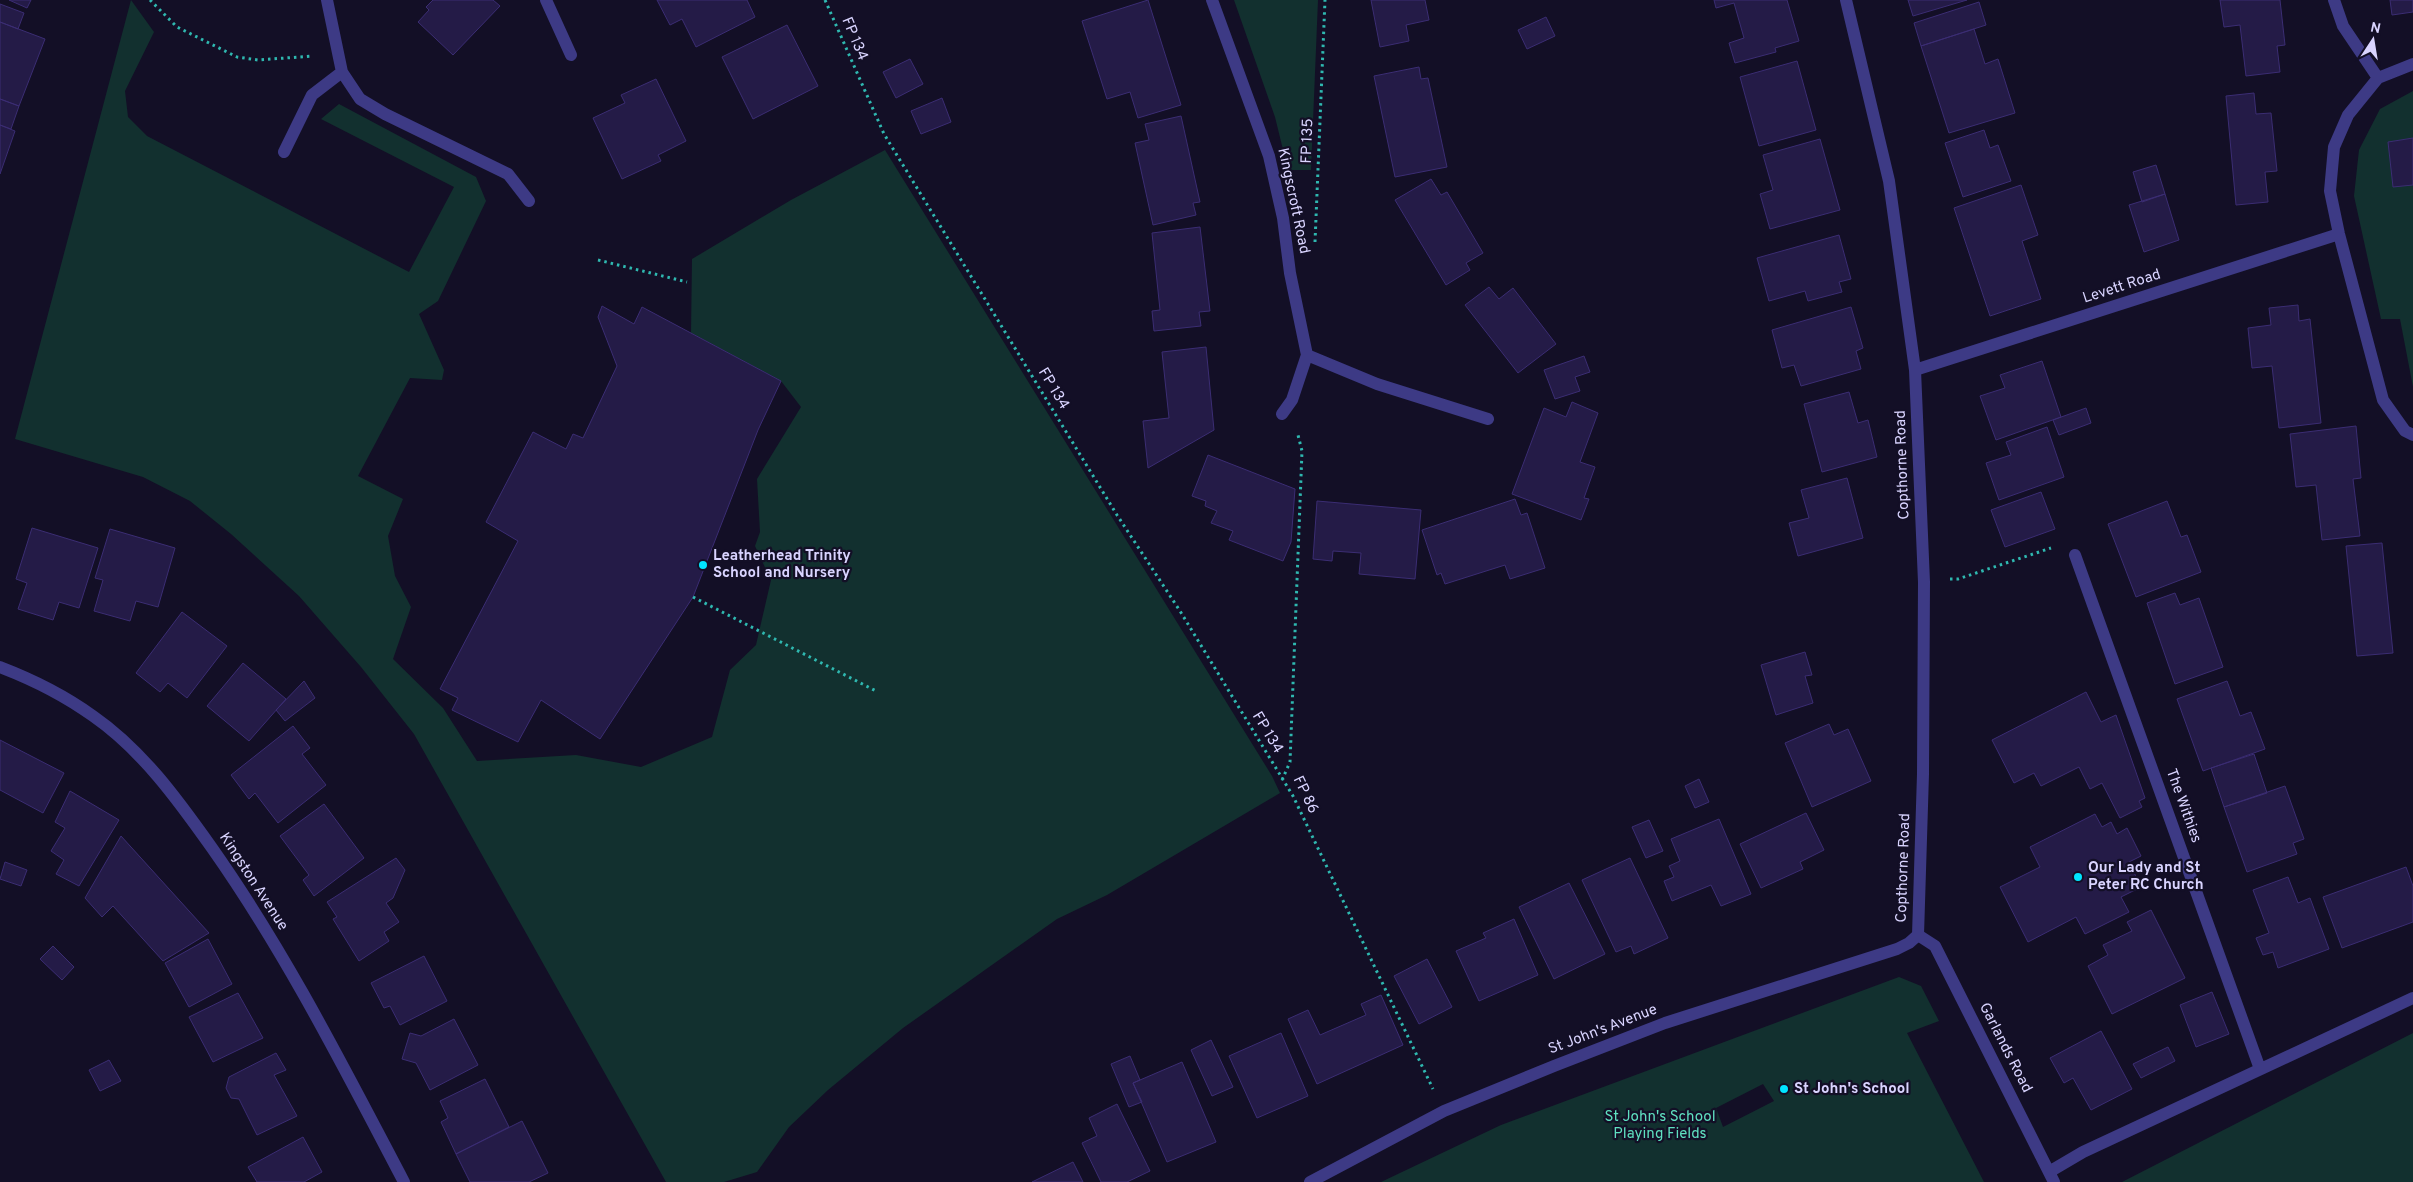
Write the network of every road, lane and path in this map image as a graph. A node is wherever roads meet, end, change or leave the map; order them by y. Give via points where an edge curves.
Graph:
1 (150, 0) edge
2 (328, 0) edge
3 (546, 0) edge
4 (825, 0) edge
5 (1212, 0) edge
6 (1325, 0) edge
7 (1846, 0) edge
8 (2334, 0) edge
9 (338, 53) junction
10 (571, 55) dead end
11 (2413, 64) edge
12 (342, 72) junction
13 (2378, 78) junction
14 (284, 152) dead end
15 (529, 201) dead end
16 (2339, 234) junction
17 (598, 260) dead end
18 (1290, 273) junction
19 (687, 282) dead end
20 (1307, 355) junction
21 (1915, 370) junction
22 (1292, 400) junction
23 (1282, 414) dead end
24 (1488, 419) dead end
25 (2413, 435) edge
26 (2075, 555) joint
27 (1924, 582) junction
28 (693, 597) dead end
29 (0, 667) edge
30 (878, 692) dead end
31 (1282, 780) junction
32 (1918, 935) junction
33 (2413, 998) edge
34 (2260, 1069) junction
35 (1444, 1111) junction
36 (2051, 1177) edge
37 (404, 1182) edge
38 (1310, 1182) edge

1 - 9 path via 177,28 237,58 258,60
2 - 9 street
3 - 10 street
4 - 31 path, FP 134 via 884,134
5 - 18 street, Kingscroft Road via 1269,156 1283,218
6 - 18 path, FP 135 via 1314,246
7 - 21 street, Copthorne Road via 1889,181
8 - 13 street via 2343,26
9 - 12 street
11 - 13 street
12 - 14 street via 312,96
12 - 15 street via 360,99 508,174
13 - 16 street via 2348,115 2334,147 2330,191
16 - 21 street, Levett Road
16 - 25 street via 2383,400 2405,431
17 - 19 path
18 - 20 street, Kingscroft Road
20 - 22 street
20 - 24 street via 1377,384
21 - 27 street, Copthorne Road
22 - 23 street
22 - 31 path, FP 86 via 1302,451 1290,762
26 - 27 path via 2048,548 1958,579
26 - 34 street, The Withies
27 - 32 street, Copthorne Road
28 - 30 path
29 - 37 street, Kingston Avenue via 40,682 94,716 139,755 184,808 246,897 320,1021
31 - 35 path, FP 86 via 1293,796
32 - 35 street, St John's Avenue via 1897,948 1665,1024
32 - 36 street, Garlands Road via 1935,946
33 - 34 street
34 - 36 street via 2083,1152
35 - 38 street, St John's Avenue

